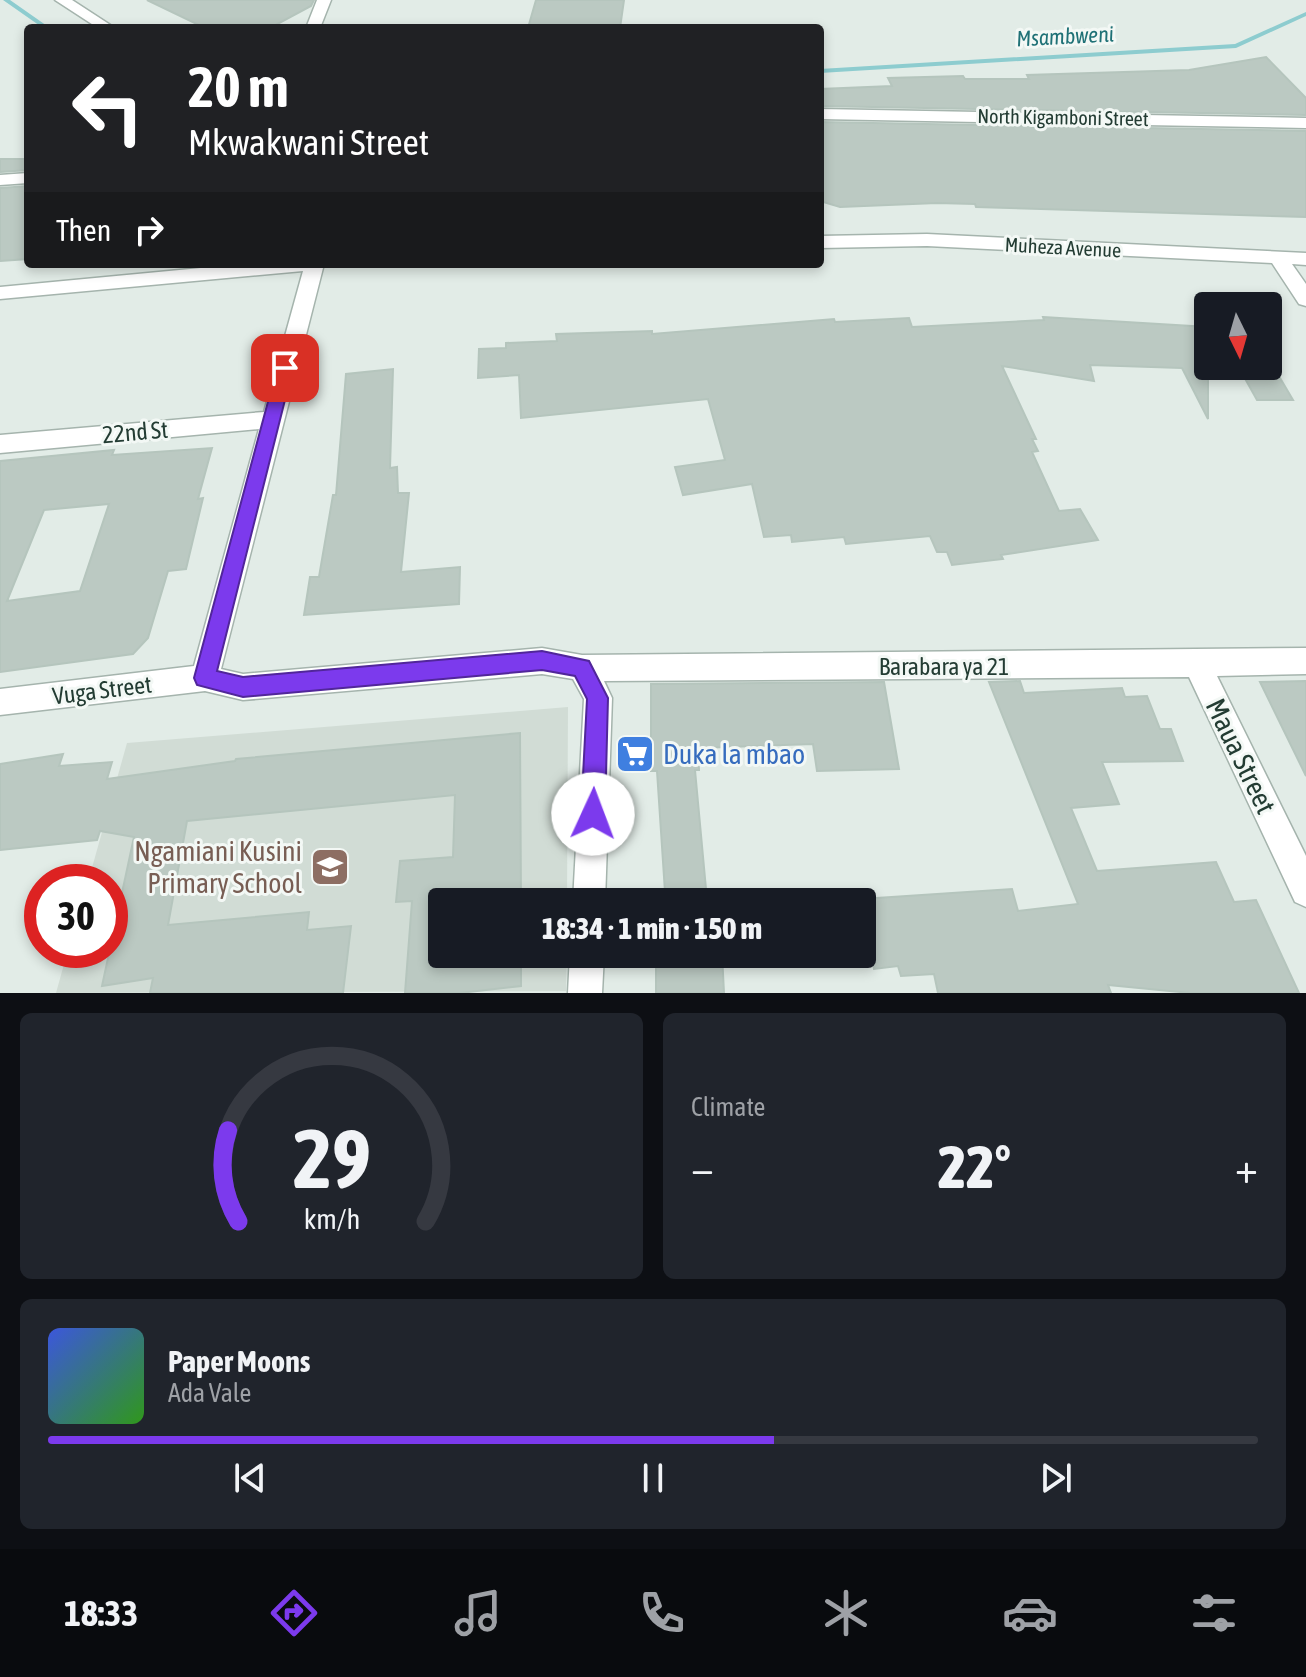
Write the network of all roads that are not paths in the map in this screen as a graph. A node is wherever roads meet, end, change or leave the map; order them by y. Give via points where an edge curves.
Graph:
1 (62, 0) edge
2 (324, 0) edge
3 (101, 24) edge
4 (315, 24) edge
5 (824, 114) edge
6 (1306, 123) edge
7 (24, 178) edge
8 (0, 180) edge
9 (824, 242) edge
10 (1278, 258) junction
11 (1306, 259) edge
12 (213, 268) edge
13 (311, 268) edge
14 (0, 293) edge
15 (1306, 299) edge
16 (271, 420) junction
17 (0, 444) edge
18 (1306, 661) edge
19 (1197, 664) junction
20 (582, 668) junction
21 (205, 678) junction
22 (0, 702) edge
23 (590, 888) edge
24 (1306, 891) edge
25 (586, 968) edge
26 (585, 993) edge

1 - 3 street
2 - 4 street
5 - 6 street, North Kigamboni Street
7 - 8 street
9 - 10 street, Muheza Avenue via 927,240
10 - 11 street, Muheza Avenue
10 - 15 street
12 - 14 street
13 - 16 street
16 - 17 street, 22nd St
16 - 21 street
18 - 19 street, Barabara ya 21
19 - 20 street, Barabara ya 21
19 - 24 street, Maua Street
20 - 21 street, Barabara ya 21 via 542,661 243,687
20 - 23 street via 598,698
21 - 22 street, Vuga Street
25 - 26 street

